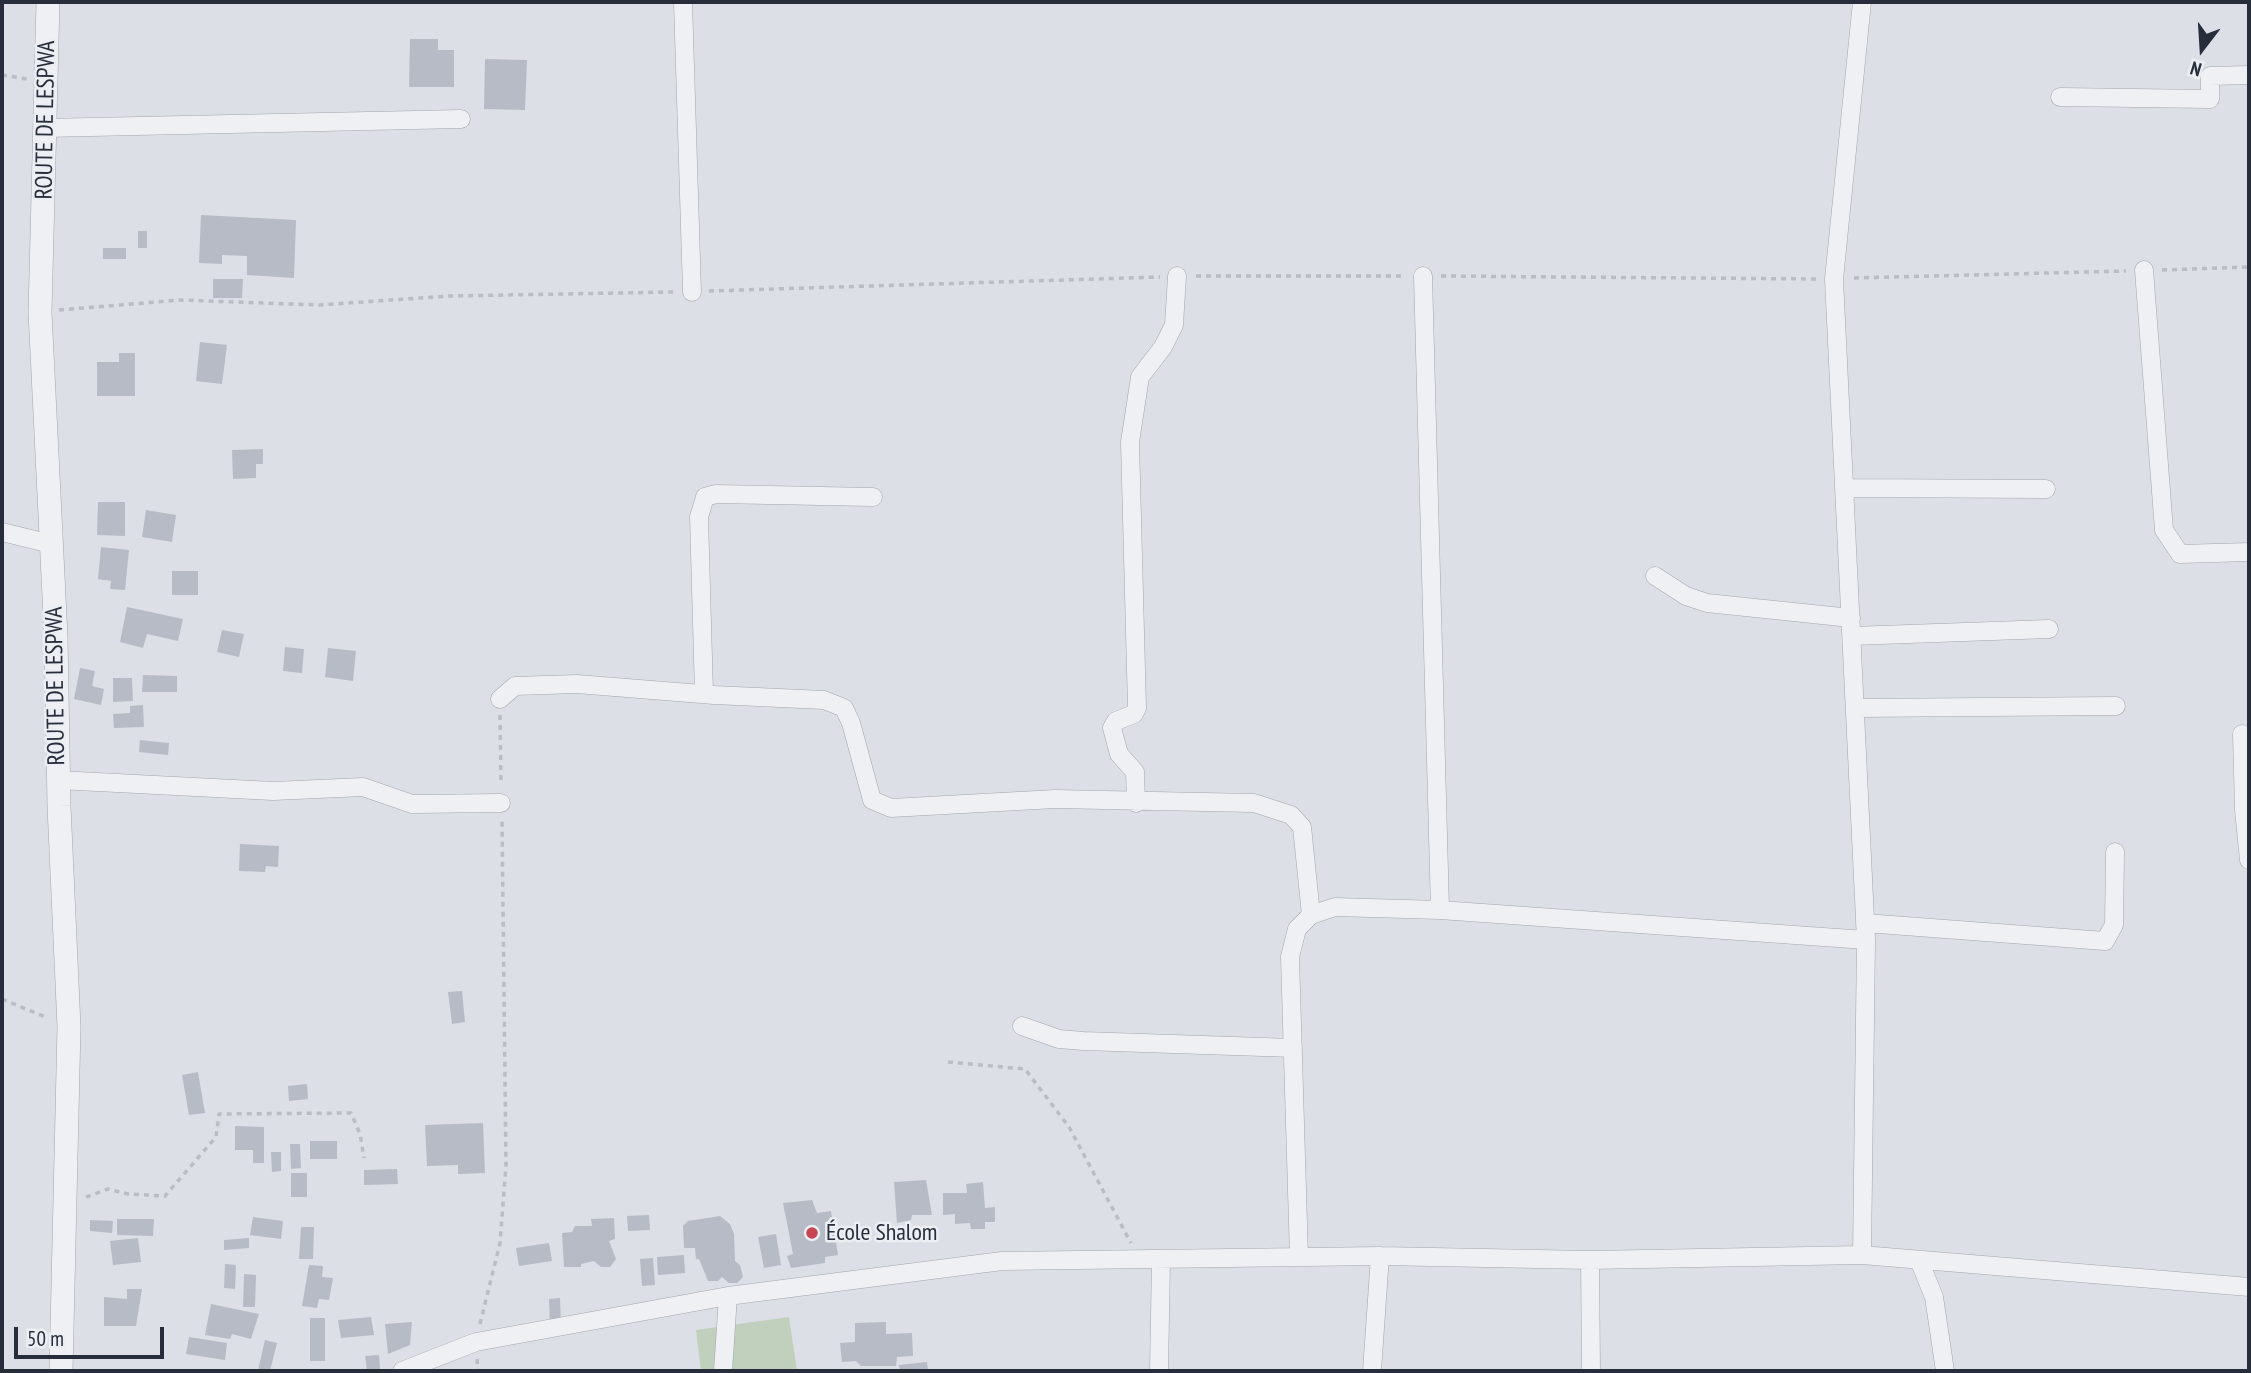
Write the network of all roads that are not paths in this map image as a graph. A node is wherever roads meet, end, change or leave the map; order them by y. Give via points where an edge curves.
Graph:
1 (48, 2) edge
2 (683, 2) edge
3 (1862, 2) edge
4 (2249, 75) edge
5 (2060, 97) dead end
6 (461, 118) dead end
7 (45, 128) junction
8 (2144, 270) road end
9 (1177, 276) road end
10 (1423, 276) road end
11 (692, 292) road end
12 (1844, 488) junction
13 (2046, 489) dead end
14 (873, 497) dead end
15 (2, 532) edge
16 (51, 544) junction
17 (2249, 552) edge
18 (1655, 576) dead end
19 (1851, 618) junction
20 (2049, 629) dead end
21 (1852, 636) junction
22 (704, 694) junction
23 (500, 699) road end
24 (2116, 706) dead end
25 (1855, 708) junction
26 (2242, 734) dead end
27 (58, 780) junction
28 (501, 803) road end
29 (1136, 803) junction
30 (2115, 852) dead end
31 (2249, 860) edge
32 (1440, 910) junction
33 (1311, 915) junction
34 (1866, 932) junction
35 (1022, 1026) dead end
36 (1293, 1048) junction
37 (1862, 1255) junction
38 (1380, 1256) junction
39 (1298, 1257) junction
40 (1161, 1260) junction
41 (1590, 1260) junction
42 (1919, 1260) junction
43 (2249, 1287) edge
44 (727, 1296) junction
45 (61, 1371) edge
46 (401, 1371) edge
47 (723, 1371) edge
48 (1159, 1371) edge
49 (1372, 1371) edge
50 (1591, 1371) edge
51 (1945, 1371) edge

1 - 7 street, ROUTE DE LESPWA
2 - 11 street
3 - 12 street via 1835,279
4 - 5 street via 2210,76 2210,99
6 - 7 street
7 - 16 street, ROUTE DE LESPWA via 40,312
8 - 17 street via 2165,530 2180,554
9 - 29 street via 1174,326 1140,377 1130,442 1137,708 1112,728 1119,754 1135,772
10 - 32 street
12 - 13 street
12 - 19 street
14 - 22 street via 705,497 699,517
15 - 16 street
16 - 27 street, ROUTE DE LESPWA
18 - 19 street via 1706,603
19 - 21 street
20 - 21 street
21 - 25 street
22 - 23 street via 577,684 515,686
22 - 29 street via 824,699 844,708 872,800 891,808 1055,799
24 - 25 street
25 - 34 street
26 - 31 street
27 - 28 street via 273,791 363,787 412,804
27 - 45 street, ROUTE DE LESPWA via 69,1027
29 - 33 street via 1254,803 1291,815 1302,827
30 - 34 street via 2114,925 2105,941
32 - 33 street via 1335,907
32 - 34 street
33 - 36 street via 1297,929 1290,957
34 - 37 street
35 - 36 street via 1059,1039 1083,1041
36 - 39 street
37 - 41 street
37 - 42 street
38 - 39 street
38 - 41 street
38 - 49 street
39 - 40 street
40 - 44 street via 1002,1261
40 - 48 street
41 - 50 street
42 - 43 street
42 - 51 street via 1934,1297
44 - 46 street via 476,1342
44 - 47 street

